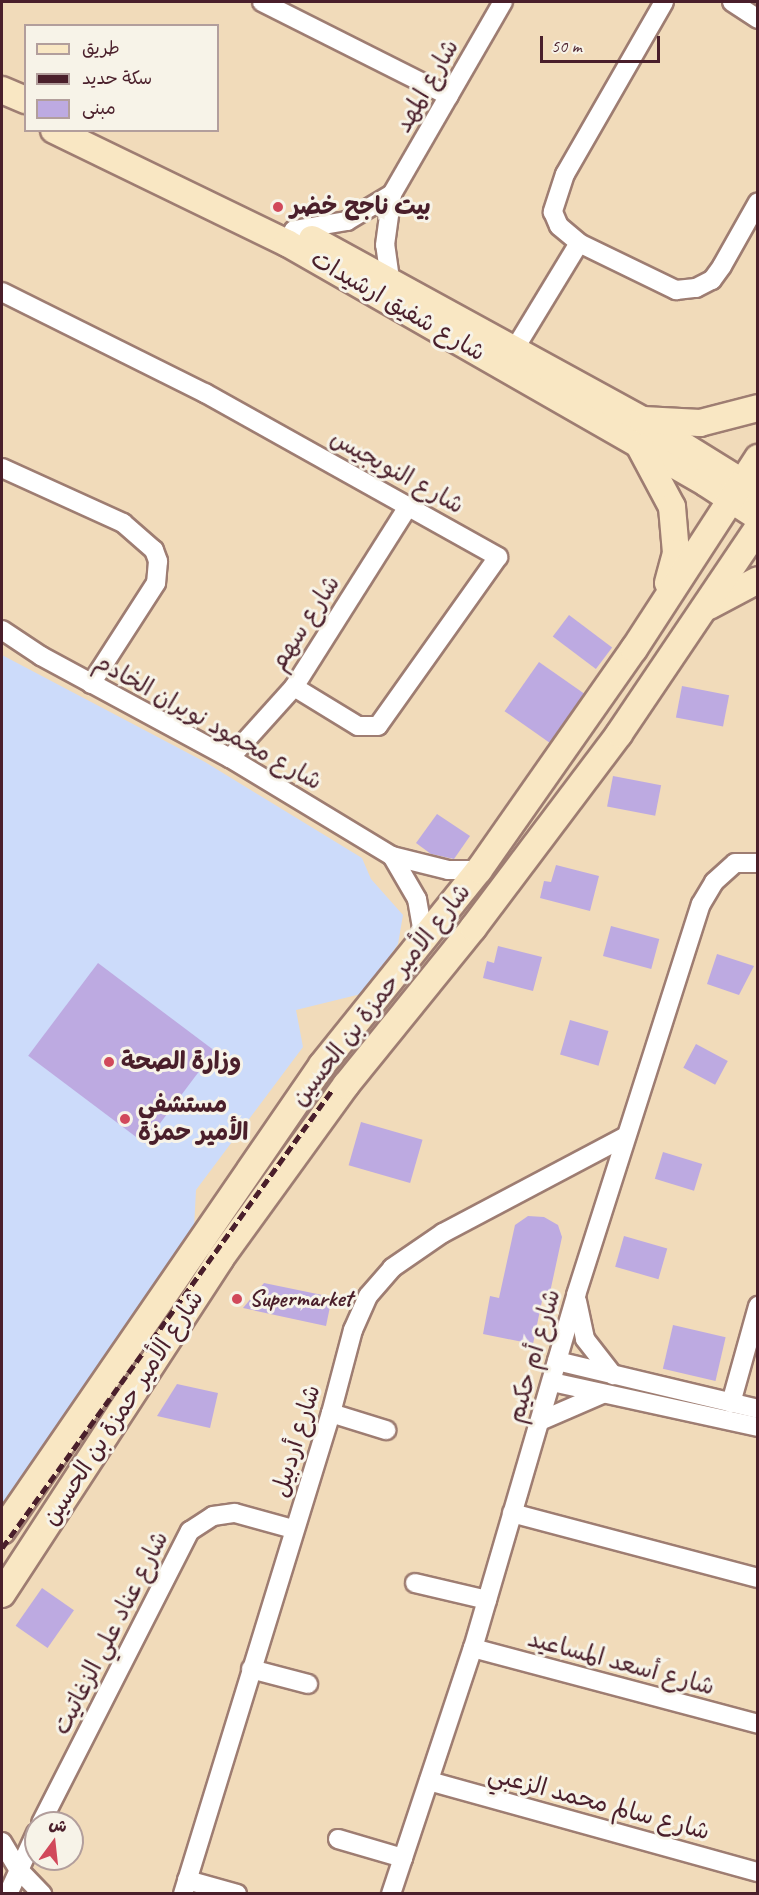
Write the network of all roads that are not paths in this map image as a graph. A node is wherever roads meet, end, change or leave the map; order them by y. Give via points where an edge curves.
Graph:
1 (262, 2) edge
2 (503, 2) edge
3 (664, 2) edge
4 (732, 2) edge
5 (758, 19) edge
6 (2, 90) edge
7 (449, 96) junction
8 (24, 99) edge
9 (2, 108) edge
10 (24, 116) edge
11 (58, 132) edge
12 (94, 132) edge
13 (393, 194) junction
14 (758, 202) edge
15 (291, 237) junction
16 (579, 243) junction
17 (390, 279) junction
18 (2, 292) edge
19 (514, 350) junction
20 (758, 408) edge
21 (642, 420) junction
22 (640, 446) junction
23 (758, 458) edge
24 (2, 468) edge
25 (744, 492) edge
26 (409, 505) junction
27 (758, 517) edge
28 (758, 528) edge
29 (758, 580) edge
30 (702, 611) junction
31 (654, 616) junction
32 (2, 630) edge
33 (91, 684) junction
34 (294, 687) junction
35 (230, 758) junction
36 (392, 856) junction
37 (758, 863) edge
38 (479, 870) junction
39 (424, 939) junction
40 (626, 1136) junction
41 (576, 1295) junction
42 (758, 1306) edge
43 (557, 1361) junction
44 (613, 1375) junction
45 (552, 1382) junction
46 (602, 1394) junction
47 (731, 1403) junction
48 (758, 1409) edge
49 (332, 1413) junction
50 (540, 1420) junction
51 (758, 1427) edge
52 (386, 1430) dead end
53 (512, 1513) junction
54 (293, 1529) junction
55 (2, 1531) edge
56 (758, 1578) edge
57 (415, 1583) dead end
58 (2, 1594) edge
59 (487, 1600) junction
60 (473, 1647) junction
61 (251, 1669) junction
62 (308, 1684) dead end
63 (758, 1724) edge
64 (429, 1781) junction
65 (47, 1811) edge
66 (338, 1839) dead end
67 (2, 1842) edge
68 (24, 1857) edge
69 (403, 1858) junction
70 (18, 1869) junction
71 (758, 1872) edge
72 (185, 1887) edge
73 (8, 1893) edge
74 (42, 1893) edge
75 (237, 1893) edge
76 (391, 1893) edge

1 - 7 street
2 - 7 street, شارع المهد
3 - 16 street via 556,196 553,212 558,226
4 - 5 street
6 - 8 main road
7 - 13 street, شارع المهد
9 - 10 main road
11 - 15 main road, شارع شفيق ارشيدات
12 - 15 main road, شارع شفيق ارشيدات
13 - 15 street, شارع المهد via 347,221
13 - 17 street, شارع المهد via 385,245
14 - 16 street via 712,280 696,288 676,290
15 - 17 main road, شارع شفيق ارشيدات
15 - 22 main road, شارع شفيق ارشيدات
16 - 19 street
17 - 19 main road, شارع شفيق ارشيدات
18 - 26 street, شارع النويجيس via 205,393
19 - 21 main road, شارع شفيق ارشيدات
20 - 21 main road via 700,423
21 - 25 main road, شارع شفيق ارشيدات
22 - 25 main road, شارع شفيق ارشيدات
22 - 31 main road via 672,507 675,523 672,575
23 - 25 main road, شارع الأمير حمزة بن الحسين
24 - 33 street via 123,523 154,550 158,561 156,583
25 - 27 main road
25 - 31 main road, شارع الأمير حمزة بن الحسين
26 - 34 street, شارع سهم
26 - 34 street, شارع النويجيس via 498,557 378,726 358,726
28 - 30 main road, شارع الأمير حمزة بن الحسين
29 - 30 main road
30 - 58 main road, شارع الأمير حمزة بن الحسين via 593,769 473,928 346,1085 220,1259
31 - 38 main road, شارع الأمير حمزة بن الحسين
32 - 33 street, شارع محمود نويران الخادم
33 - 35 street, شارع محمود نويران الخادم
34 - 35 street, شارع سهم
35 - 36 street, شارع محمود نويران الخادم
36 - 38 street, شارع محمود نويران الخادم via 448,870
36 - 39 street, شارع محمود نويران الخادم via 417,899
37 - 40 street, شارع أم حكيم via 735,863 714,882 701,904
38 - 39 main road, شارع الأمير حمزة بن الحسين
39 - 55 main road, شارع الأمير حمزة بن الحسين via 322,1065
40 - 41 street, شارع أم حكيم
40 - 49 street, شارع أردبيل via 444,1233 392,1268 368,1296 353,1330
41 - 43 street, شارع أم حكيم
41 - 44 street via 585,1339
42 - 47 street
43 - 44 street
43 - 45 street, شارع أم حكيم
44 - 47 street
45 - 46 street
45 - 50 street, شارع أم حكيم
46 - 50 street
46 - 51 street
47 - 48 street
49 - 52 street
49 - 54 street, شارع أردبيل
50 - 53 street, شارع أم حكيم
53 - 56 street
53 - 59 street, شارع أم حكيم
54 - 61 street, شارع أردبيل
54 - 65 street, شارع عناد علي الزغاتيت via 236,1513 213,1516 190,1531
57 - 59 street
59 - 60 street, شارع أم حكيم
60 - 63 street, شارع أسعد المساعيد
60 - 64 street, شارع أم حكيم
61 - 62 street
61 - 72 street, شارع أردبيل
64 - 69 street, شارع أم حكيم
64 - 71 street, شارع سالم محمد الزعبي
66 - 69 street
67 - 70 street
68 - 70 street
69 - 76 street, شارع أم حكيم
70 - 73 street
70 - 74 street
72 - 75 street

